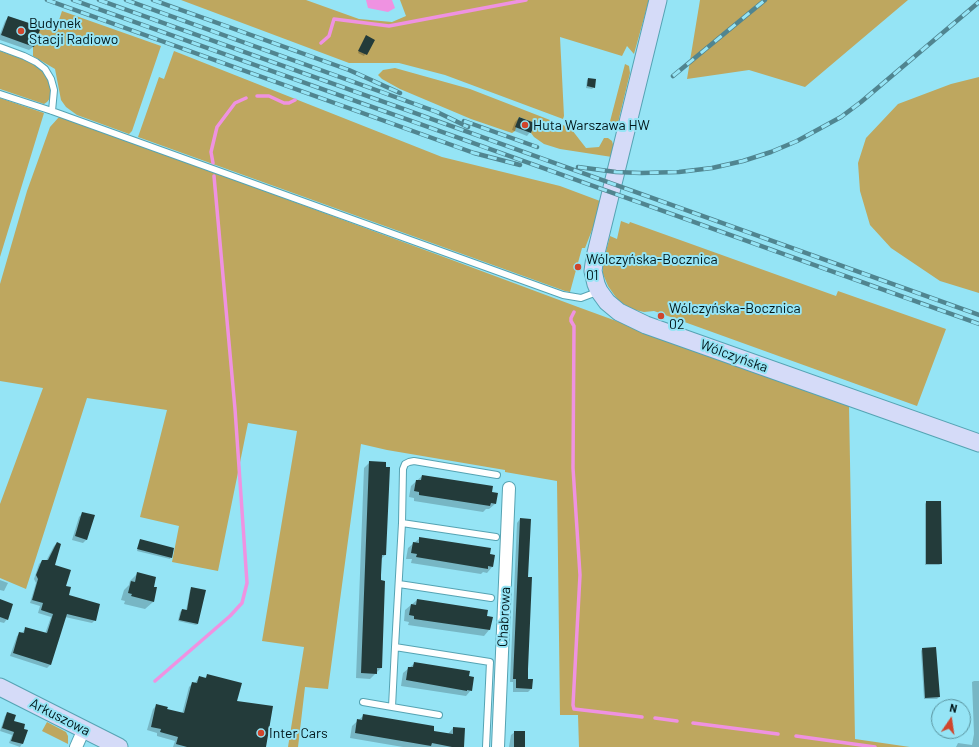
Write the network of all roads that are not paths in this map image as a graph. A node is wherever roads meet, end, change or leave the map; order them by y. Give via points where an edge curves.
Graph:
1 (658, 0) edge
2 (0, 47) edge
3 (0, 94) edge
4 (52, 111) junction
5 (599, 291) junction
6 (979, 443) edge
7 (497, 475) dead end
8 (509, 488) dead end
9 (402, 523) junction
10 (496, 537) dead end
11 (399, 584) junction
12 (491, 598) dead end
13 (395, 646) junction
14 (0, 687) edge
15 (363, 702) dead end
16 (392, 707) junction
17 (439, 715) dead end
18 (84, 729) junction
19 (76, 747) edge
20 (119, 747) edge
21 (486, 747) edge
22 (498, 747) edge

1 - 5 street, Wólczyńska via 595,257 594,271
2 - 4 lane via 24,56 45,69 54,90
3 - 4 lane
4 - 5 lane via 563,296 581,298
5 - 6 street, Wólczyńska via 619,312 634,320
7 - 9 lane via 409,462 405,464
8 - 22 street, Chabrowa
9 - 10 lane
9 - 11 lane
11 - 12 lane
11 - 13 lane
13 - 16 lane
13 - 21 lane via 490,662
14 - 18 street, Arkuszowa
15 - 16 lane
16 - 17 lane
18 - 19 street
18 - 20 street, Arkuszowa

